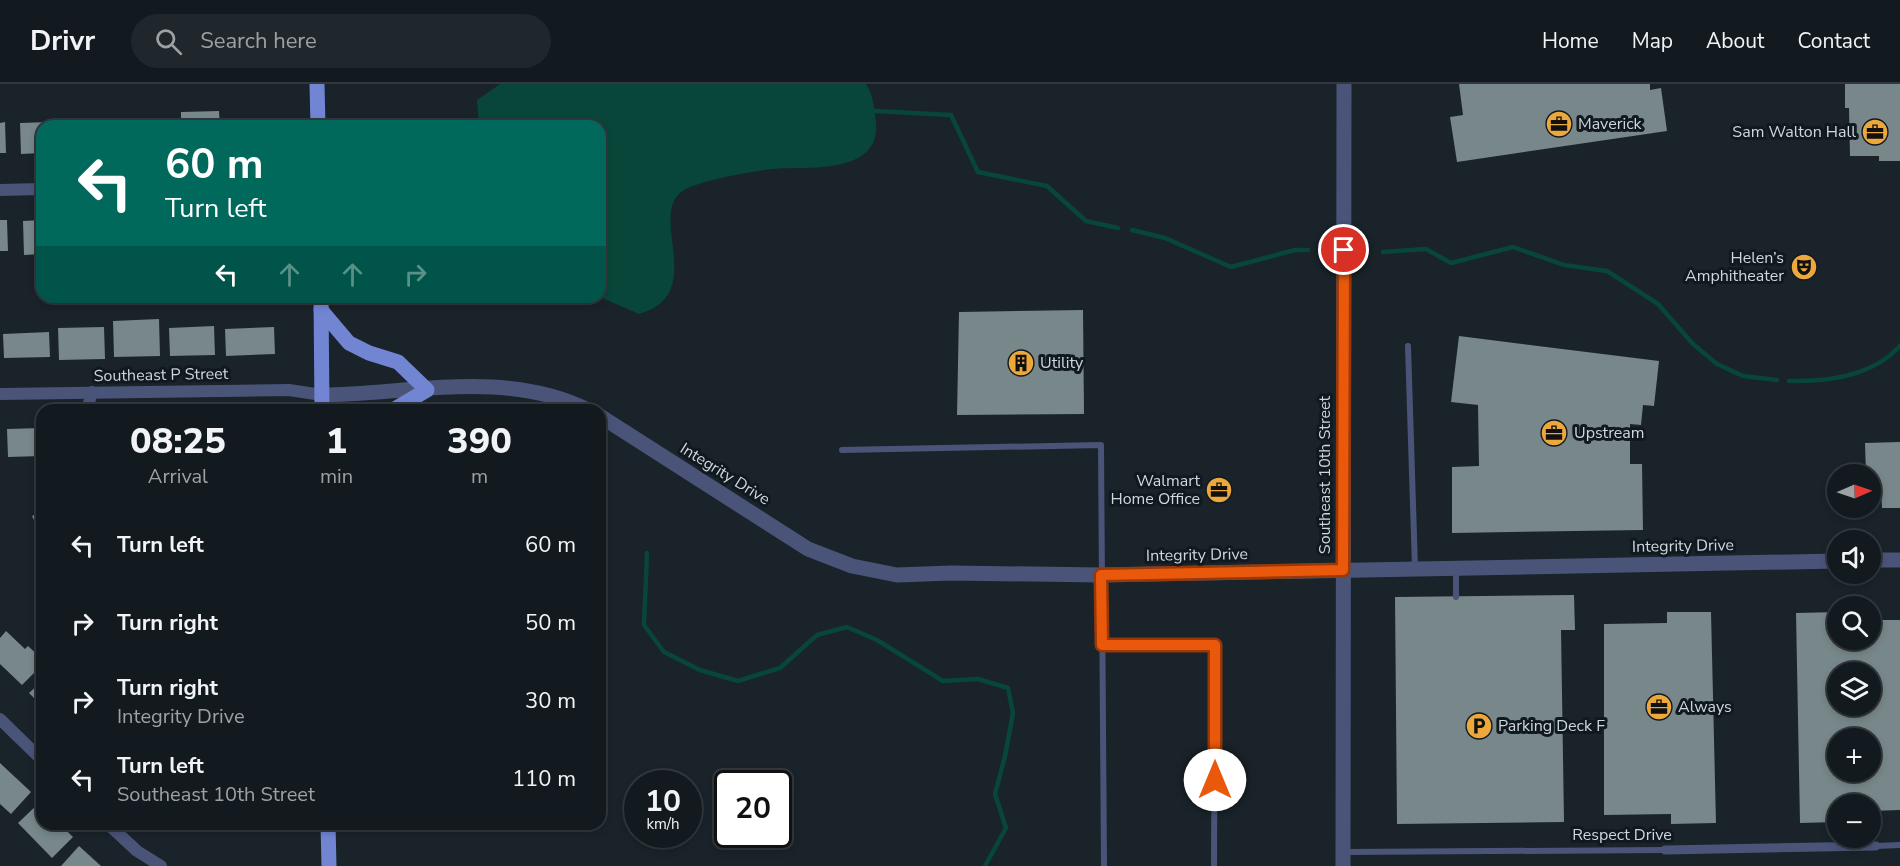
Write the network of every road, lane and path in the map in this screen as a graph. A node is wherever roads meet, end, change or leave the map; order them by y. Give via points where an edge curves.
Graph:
1 (317, 84) edge
2 (1344, 84) edge
3 (318, 120) edge
4 (36, 189) edge
5 (0, 190) edge
6 (321, 304) edge
7 (1408, 346) dead end
8 (427, 390) junction
9 (92, 392) junction
10 (0, 394) edge
11 (322, 402) edge
12 (89, 404) edge
13 (403, 404) edge
14 (577, 404) edge
15 (606, 420) edge
16 (842, 450) dead end
17 (1881, 560) edge
18 (1900, 560) edge
19 (1827, 561) edge
20 (1415, 568) junction
21 (1456, 568) junction
22 (1343, 570) junction
23 (1101, 575) junction
24 (1456, 597) dead end
25 (1102, 645) junction
26 (0, 719) edge
27 (36, 754) edge
28 (114, 830) edge
29 (328, 830) edge
30 (1881, 846) edge
31 (1900, 846) edge
32 (1827, 847) edge
33 (1665, 849) joint
34 (1344, 859) edge
35 (161, 866) edge
36 (329, 866) edge
37 (1104, 866) edge
38 (1214, 866) edge

1 - 3 main road
2 - 22 street, Southeast 10th Street
4 - 5 street
6 - 8 main road via 349,343 398,362
6 - 11 main road
7 - 20 lane
8 - 11 street
8 - 13 main road
8 - 14 street via 516,388
9 - 10 street, Southeast P Street
9 - 11 street, Southeast P Street via 289,390
9 - 12 street
15 - 23 street, Integrity Drive via 808,549 852,566 897,575
16 - 23 lane via 1101,446
17 - 18 street
19 - 21 street, Integrity Drive
20 - 21 street, Integrity Drive
20 - 22 street, Integrity Drive
21 - 24 lane
22 - 23 street, Integrity Drive
22 - 34 street, Southeast 10th Street
23 - 25 lane
25 - 37 lane
25 - 38 lane via 1215,645
26 - 27 street
28 - 35 street
29 - 36 main road
30 - 31 lane, Respect Drive
32 - 33 street, Respect Drive
33 - 34 lane, Respect Drive

